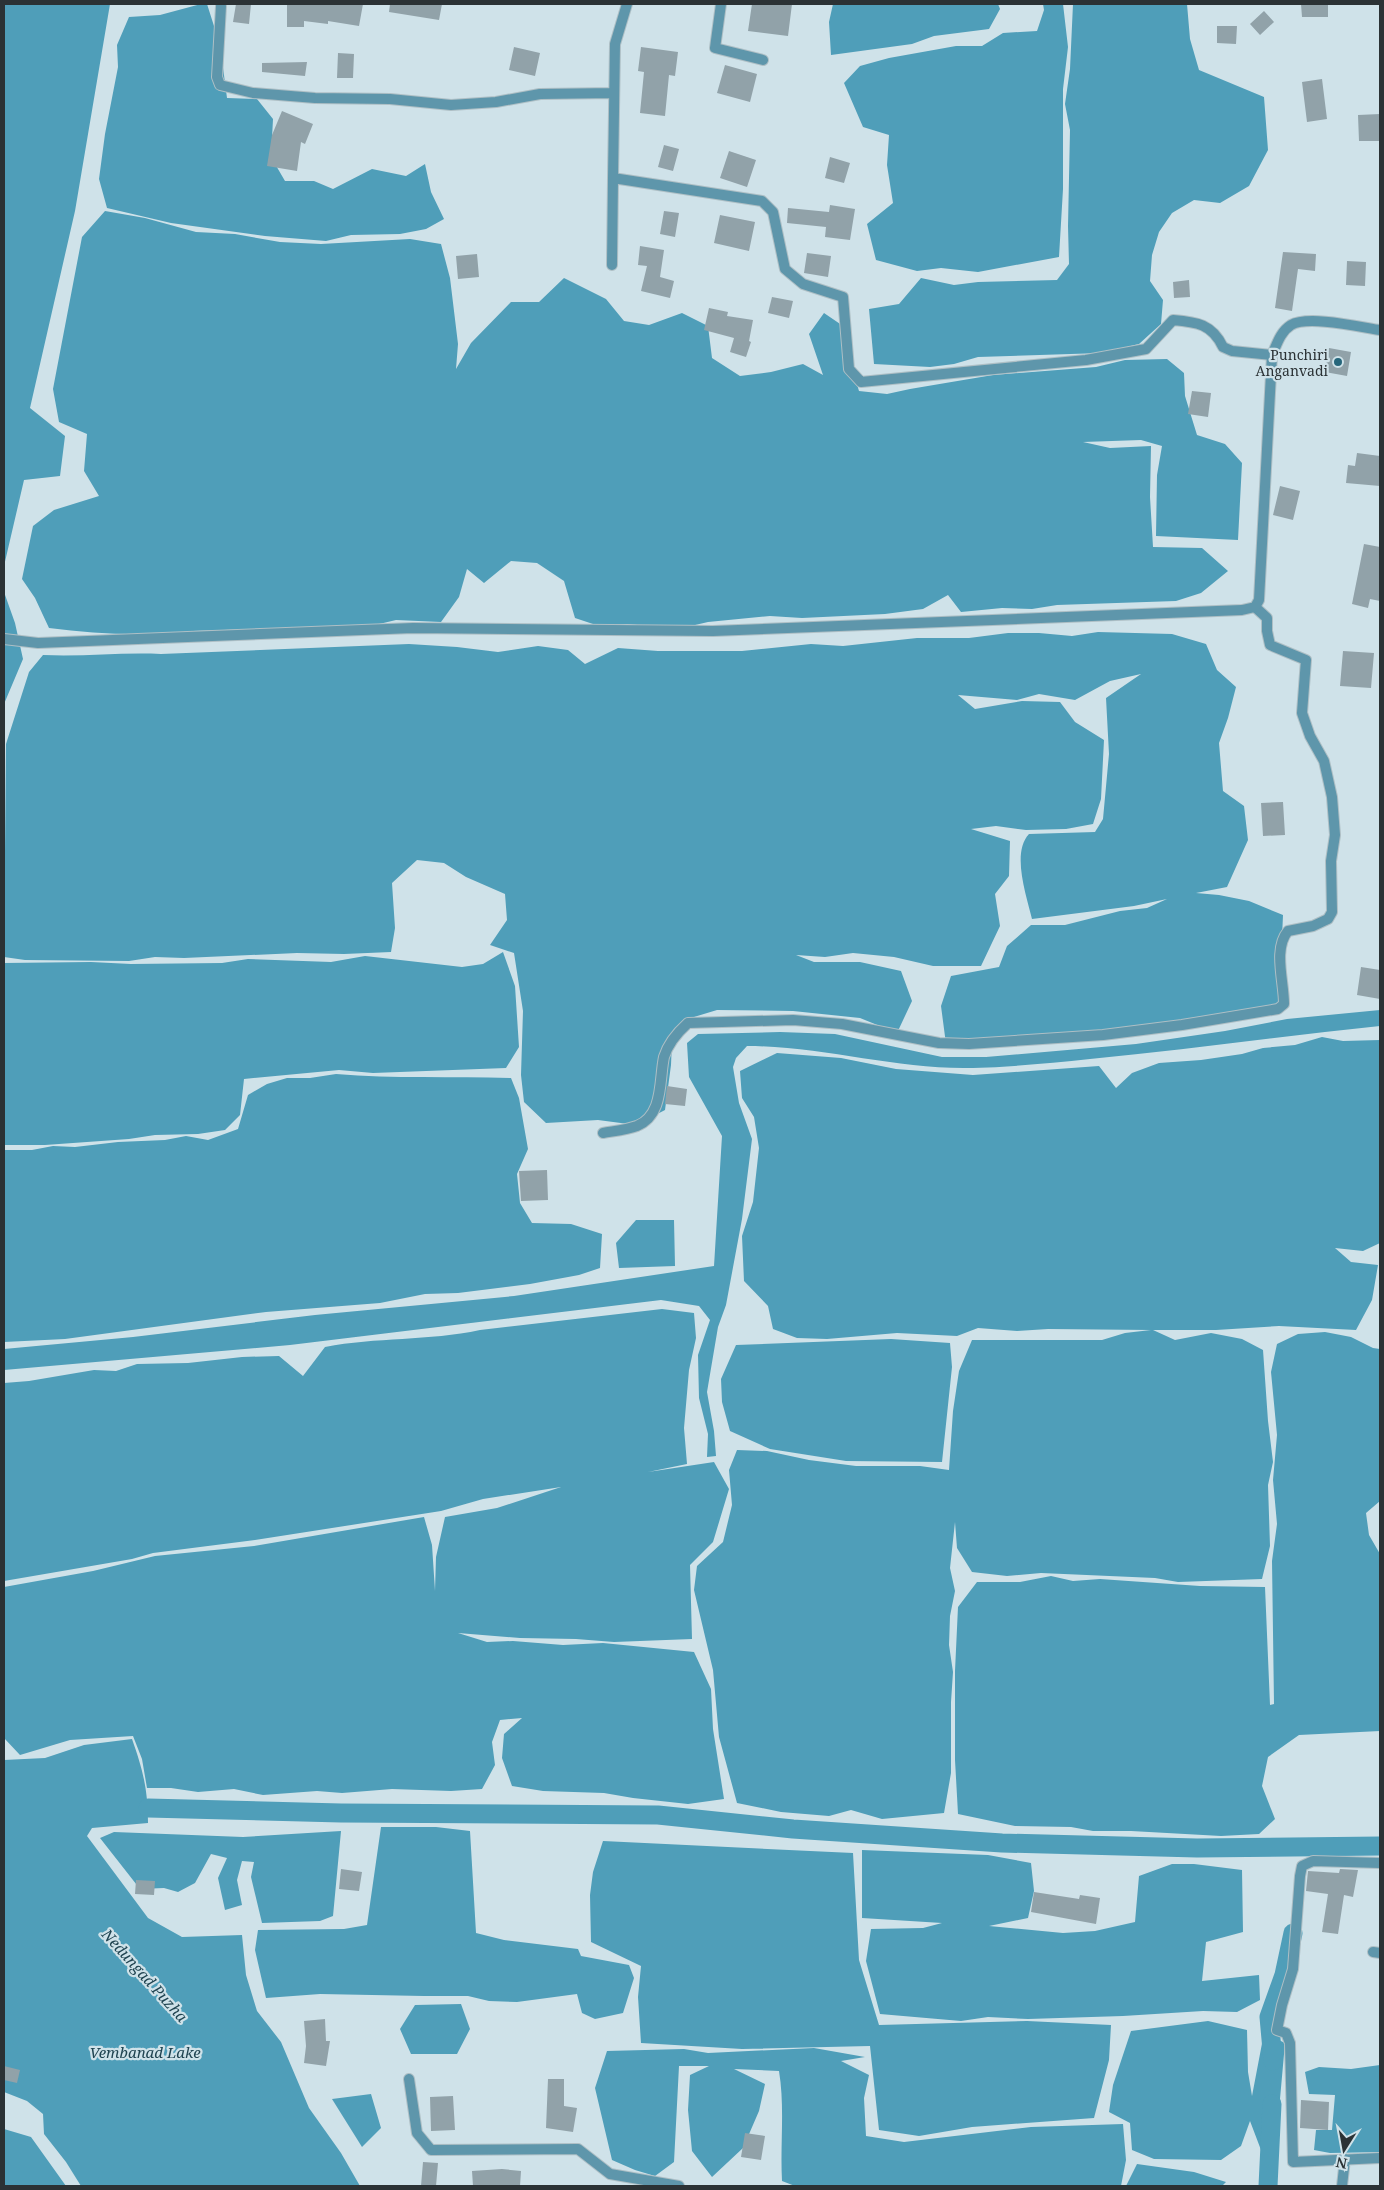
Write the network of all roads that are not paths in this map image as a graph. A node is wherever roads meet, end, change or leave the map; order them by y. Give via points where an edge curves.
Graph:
1 (627, 4) edge
2 (721, 4) edge
3 (221, 6) dead end
4 (763, 60) dead end
5 (614, 93) junction
6 (613, 178) junction
7 (612, 265) dead end
8 (1380, 330) edge
9 (1272, 355) junction
10 (1255, 607) junction
11 (4, 639) edge
12 (603, 1133) dead end
13 (1380, 1862) edge
14 (409, 2079) dead end
15 (1380, 2158) edge
16 (1345, 2159) junction
17 (679, 2186) edge
18 (1342, 2186) edge

1 - 5 street via 615,44
2 - 4 street via 715,48
3 - 5 street via 217,77 220,85 253,94 390,99 451,105 496,102 540,94
5 - 6 street
6 - 7 street
6 - 9 street via 762,201 773,212 785,269 803,284 843,297 849,369 861,382 1086,360 1146,349 1173,320 1207,327 1216,334 1222,347 1232,351
8 - 9 street via 1320,321 1292,325 1280,334
9 - 10 street via 1259,600
10 - 11 street via 713,631 413,628 38,643
10 - 12 street via 1267,618 1270,645 1306,660 1302,713 1324,761 1332,797 1335,835 1331,861 1332,912 1328,920 1288,931 1281,938 1284,1004 1278,1009 1104,1035 969,1044 939,1043 842,1024 793,1020 688,1023 676,1034 665,1056 659,1102 647,1119 638,1125
13 - 16 street via 1313,1861 1302,1866 1293,1969 1277,2030 1286,2033 1290,2043 1293,2162
14 - 17 street via 417,2133 431,2150 578,2150 610,2174
15 - 16 street
16 - 18 street

